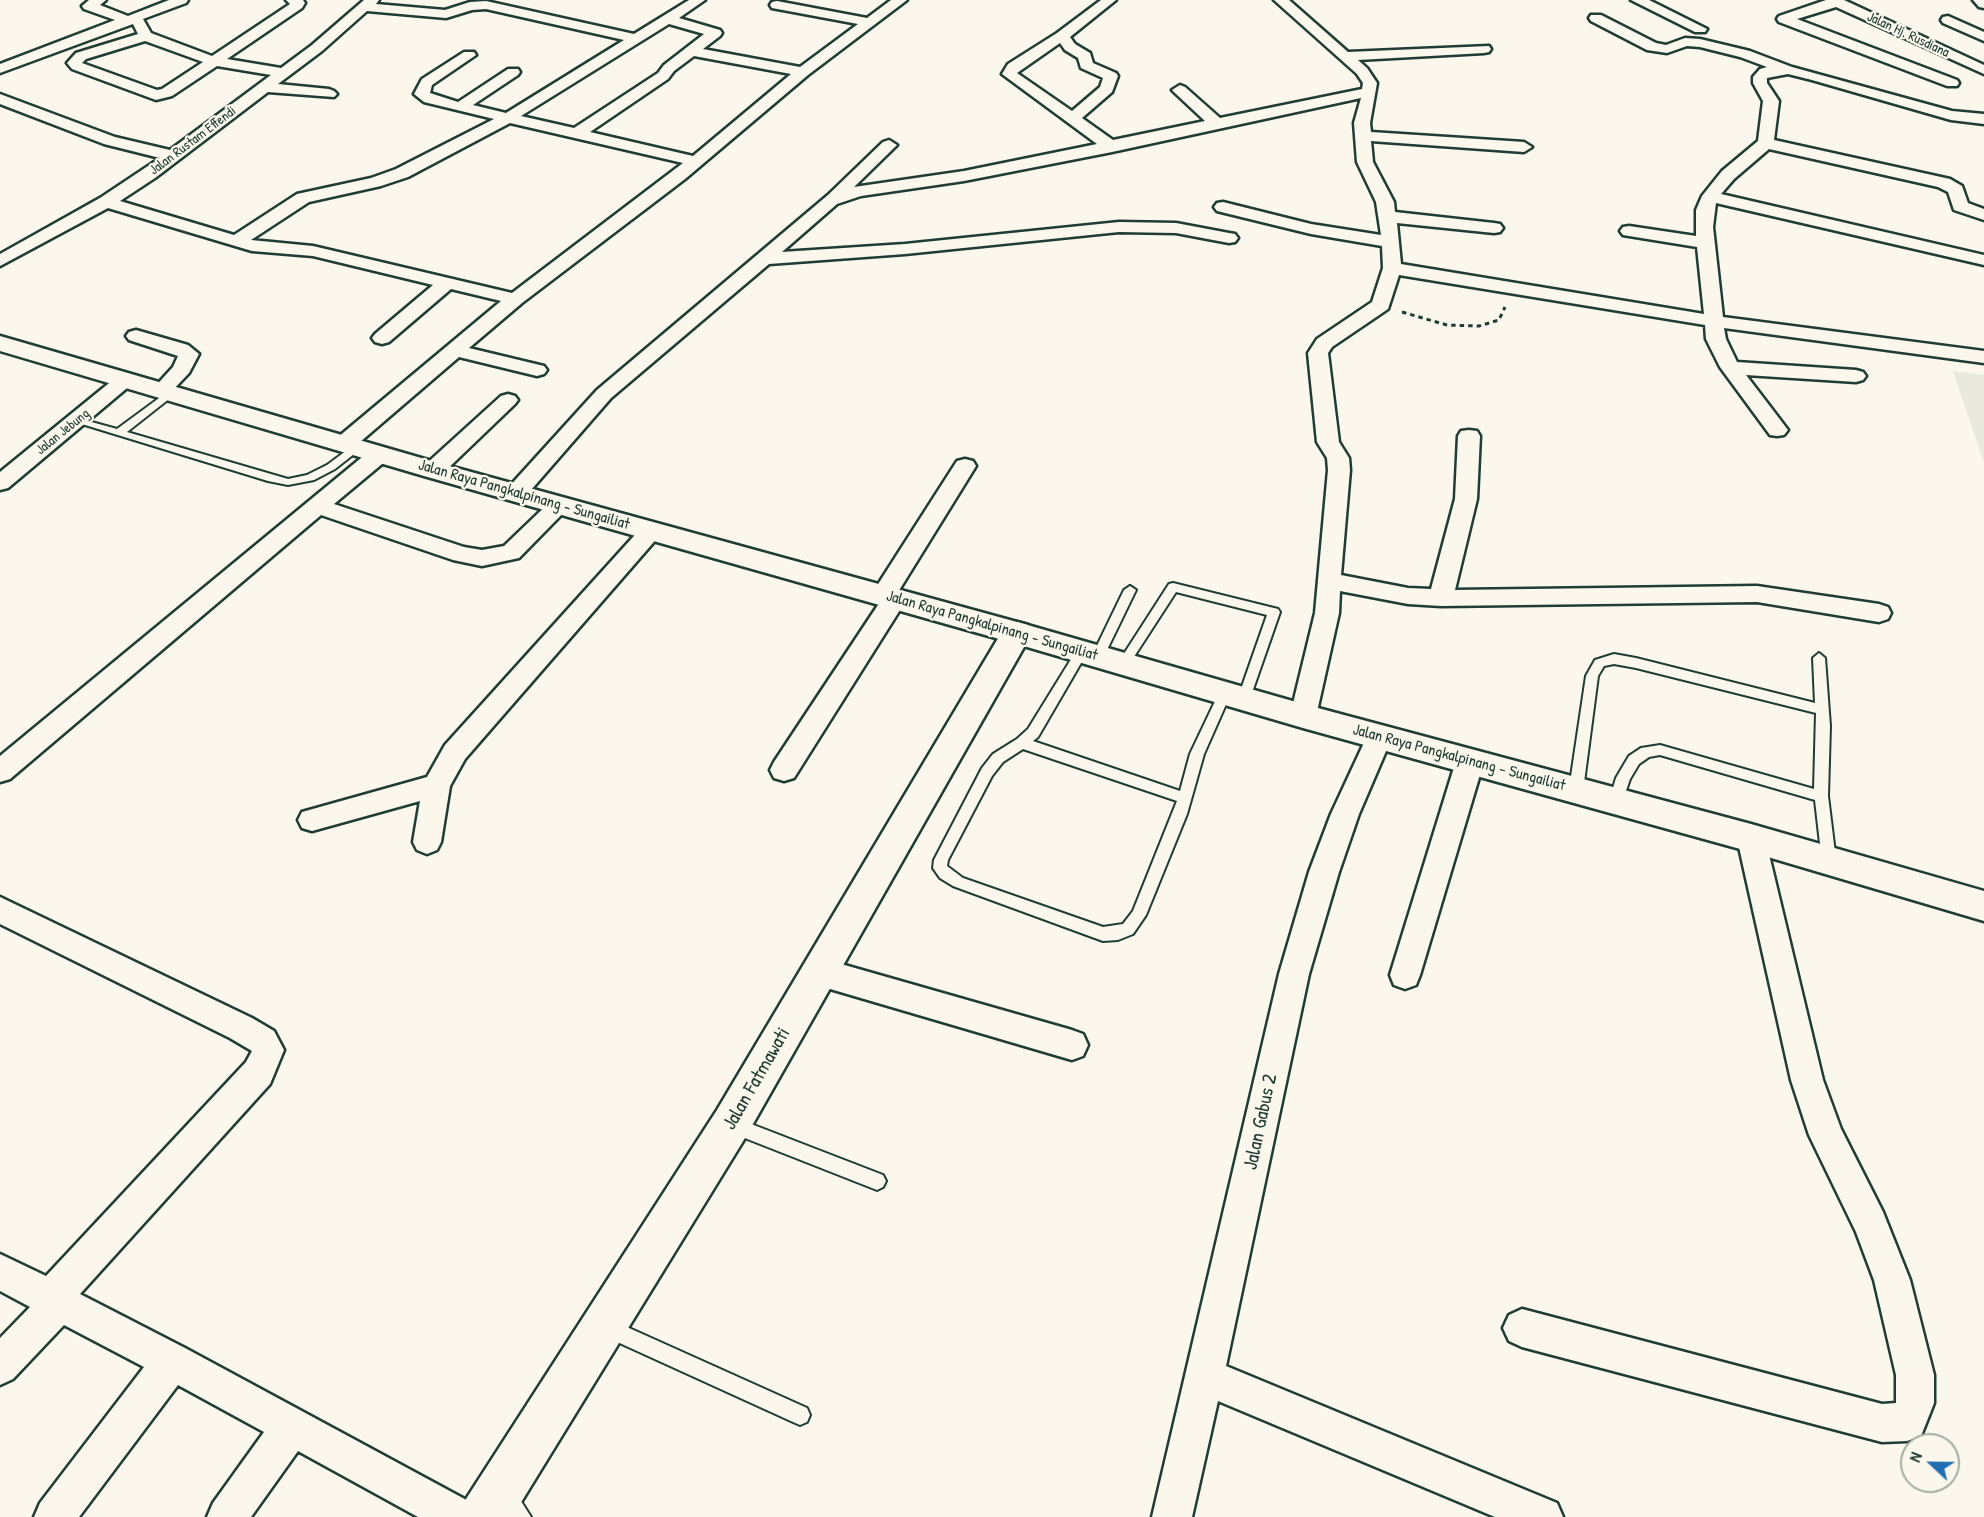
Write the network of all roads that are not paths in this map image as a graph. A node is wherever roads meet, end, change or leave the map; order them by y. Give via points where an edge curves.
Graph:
1 (99, 0) edge
2 (181, 0) edge
3 (293, 0) edge
4 (698, 0) edge
5 (900, 0) edge
6 (1109, 0) edge
7 (1281, 0) edge
8 (1638, 0) edge
9 (1980, 0) edge
10 (1835, 1) edge
11 (368, 4) edge
12 (1984, 4) edge
13 (777, 5) dead end
14 (1596, 18) dead end
15 (667, 19) junction
16 (133, 20) junction
17 (1948, 20) dead end
18 (868, 22) junction
19 (1700, 29) dead end
20 (146, 36) junction
21 (1062, 36) junction
22 (1984, 37) edge
23 (633, 38) junction
24 (1484, 49) dead end
25 (692, 51) junction
26 (469, 55) dead end
27 (1346, 56) junction
28 (213, 61) junction
29 (0, 69) edge
30 (1788, 70) junction
31 (1984, 70) edge
32 (513, 72) dead end
33 (803, 72) junction
34 (284, 73) junction
35 (1952, 83) dead end
36 (265, 87) junction
37 (1180, 90) dead end
38 (1370, 92) junction
39 (329, 94) dead end
40 (0, 99) edge
41 (460, 107) junction
42 (508, 118) junction
43 (1984, 118) edge
44 (1072, 119) junction
45 (1217, 124) junction
46 (575, 135) junction
47 (1363, 136) junction
48 (1766, 143) junction
49 (889, 145) dead end
50 (1112, 147) junction
51 (1524, 147) dead end
52 (173, 156) junction
53 (695, 161) junction
54 (1710, 196) junction
55 (831, 200) junction
56 (106, 202) junction
57 (1223, 207) dead end
58 (1984, 215) edge
59 (1389, 217) junction
60 (1494, 228) dead end
61 (1629, 231) dead end
62 (1229, 238) dead end
63 (236, 242) junction
64 (1391, 242) junction
65 (1704, 243) junction
66 (765, 259) junction
67 (1984, 260) edge
68 (0, 261) edge
69 (1392, 268) junction
70 (447, 283) junction
71 (515, 299) junction
72 (1713, 321) junction
73 (136, 336) dead end
74 (382, 338) dead end
75 (0, 343) edge
76 (455, 350) junction
77 (1984, 357) edge
78 (1730, 367) junction
79 (537, 370) dead end
80 (1856, 376) dead end
81 (126, 380) junction
82 (166, 391) junction
83 (508, 400) dead end
84 (77, 421) junction
85 (1777, 430) dead end
86 (121, 434) junction
87 (1469, 436) dead end
88 (361, 448) junction
89 (965, 466) dead end
90 (433, 470) junction
91 (0, 483) edge
92 (516, 493) junction
93 (560, 505) junction
94 (318, 506) junction
95 (651, 531) junction
96 (1330, 581) junction
97 (1130, 590) dead end
98 (889, 597) junction
99 (1441, 598) junction
100 (1879, 613) dead end
101 (1017, 633) junction
102 (1101, 657) junction
103 (1819, 658) dead end
104 (1235, 695) junction
105 (1822, 710) junction
106 (1303, 716) junction
107 (1379, 737) junction
108 (1022, 743) junction
109 (1470, 761) junction
110 (784, 770) dead end
111 (0, 771) edge
112 (436, 785) junction
113 (1576, 790) junction
114 (1821, 796) junction
115 (1184, 798) junction
116 (1616, 801) junction
117 (312, 820) dead end
118 (1751, 838) junction
119 (427, 842) dead end
120 (1828, 861) junction
121 (1984, 906) edge
122 (0, 910) edge
123 (820, 972) junction
124 (1406, 975) dead end
125 (1072, 1045) dead end
126 (731, 1124) junction
127 (877, 1181) dead end
128 (0, 1272) edge
129 (55, 1301) junction
130 (605, 1326) junction
131 (1522, 1328) dead end
132 (171, 1361) junction
133 (0, 1366) edge
134 (1205, 1376) junction
135 (800, 1415) dead end
136 (292, 1426) junction
137 (503, 1508) edge
138 (54, 1517) edge
139 (227, 1517) edge
140 (458, 1517) edge
141 (1172, 1517) edge
142 (1543, 1517) edge

1 - 16 street via 89,6
2 - 16 street
3 - 28 street via 297,5
4 - 15 street
5 - 18 street
6 - 21 street
7 - 27 street
8 - 19 street
9 - 12 street
10 - 31 street, Jalan Hj. Rusdiana
10 - 35 street via 1784,19
11 - 23 street via 446,14 486,4
11 - 34 street, Jalan Rustam Effendi
13 - 18 street
14 - 30 street via 1652,47 1667,49 1685,42 1700,43
15 - 23 street
15 - 25 street via 715,33
16 - 20 street
16 - 29 street
17 - 22 street
18 - 33 street
20 - 28 street
20 - 28 street via 81,56 74,63 160,95 176,90
21 - 44 street via 1070,47 1085,56 1086,65 1111,76 1107,89
21 - 44 street via 1013,67 1010,74
23 - 42 street
24 - 27 street
25 - 33 street
25 - 46 street via 663,76
26 - 41 street via 423,88 422,94 429,99
27 - 38 street via 1367,77
28 - 34 street
30 - 43 street via 1951,115
30 - 48 street via 1765,72 1760,77 1771,101
32 - 41 street
33 - 53 street
34 - 36 street, Jalan Rustam Effendi
36 - 39 street
36 - 52 street, Jalan Rustam Effendi
37 - 45 street
38 - 45 street
38 - 47 street
40 - 52 street via 130,147
41 - 42 street
42 - 46 street
42 - 63 street via 402,173 293,202
44 - 50 street
45 - 50 street
46 - 53 street
47 - 51 street
47 - 59 street via 1365,162 1386,202
48 - 54 street
48 - 58 street via 1944,183 1956,190 1960,206
49 - 55 street
50 - 55 street via 954,178 858,190
52 - 56 street, Jalan Rustam Effendi
53 - 71 street
54 - 65 street via 1705,210
54 - 67 street
55 - 66 street
56 - 63 street
56 - 68 street, Jalan Rustam Effendi
57 - 64 street via 1311,229
59 - 60 street
59 - 64 street
61 - 65 street
62 - 66 street via 1176,228 1119,227
63 - 70 street via 264,248 313,250
64 - 69 street
65 - 72 street
66 - 92 street via 604,394
69 - 72 street
69 - 96 street via 1381,305 1324,344 1318,353 1328,442 1339,464
70 - 71 street
70 - 74 street
71 - 76 street
72 - 77 street
72 - 78 street via 1716,339
73 - 82 street via 189,354
75 - 81 main road, Jalan Raya Pangkalpinang - Sungailiat
76 - 79 street
76 - 88 street
78 - 80 street
78 - 85 street
81 - 82 main road, Jalan Raya Pangkalpinang - Sungailiat
81 - 84 street, Jalan Jebung
82 - 86 lane
82 - 88 main road, Jalan Raya Pangkalpinang - Sungailiat
83 - 90 street
84 - 86 lane
84 - 91 street, Jalan Jebung
86 - 88 lane via 288,482 310,478
87 - 99 street via 1466,499
88 - 90 main road, Jalan Raya Pangkalpinang - Sungailiat
88 - 94 street
89 - 98 street
90 - 92 main road, Jalan Raya Pangkalpinang - Sungailiat
92 - 93 main road, Jalan Raya Pangkalpinang - Sungailiat
93 - 94 street via 511,552 482,558
93 - 95 main road, Jalan Raya Pangkalpinang - Sungailiat
94 - 111 street
95 - 98 main road, Jalan Raya Pangkalpinang - Sungailiat
95 - 112 street via 455,752
96 - 99 street via 1408,596
96 - 106 street via 1322,640
97 - 102 lane
98 - 101 main road, Jalan Raya Pangkalpinang - Sungailiat
98 - 110 street
99 - 100 street via 1739,593
101 - 102 main road, Jalan Raya Pangkalpinang - Sungailiat
101 - 123 main road, Jalan Fatmawati
102 - 104 main road, Jalan Raya Pangkalpinang - Sungailiat
102 - 104 lane via 1173,587 1274,612
102 - 108 lane
103 - 105 lane
104 - 106 main road, Jalan Raya Pangkalpinang - Sungailiat
104 - 115 lane via 1197,754
105 - 113 lane via 1636,663 1614,659 1599,663 1592,676
105 - 114 lane
106 - 107 main road, Jalan Raya Pangkalpinang - Sungailiat
107 - 109 main road, Jalan Raya Pangkalpinang - Sungailiat
107 - 134 street, Jalan Gabus 2 via 1323,872 1294,974
108 - 115 lane
108 - 115 lane via 998,758 987,772 940,868 958,882 1103,934 1128,929 1139,915
109 - 113 main road, Jalan Raya Pangkalpinang - Sungailiat
109 - 124 street
112 - 117 street
112 - 119 street
113 - 116 main road, Jalan Raya Pangkalpinang - Sungailiat
114 - 116 lane via 1660,750 1646,752 1634,760
114 - 120 lane
116 - 118 main road, Jalan Raya Pangkalpinang - Sungailiat
118 - 120 main road, Jalan Raya Pangkalpinang - Sungailiat
118 - 131 street via 1807,1080 1826,1135 1870,1224 1892,1280 1915,1375 1915,1403 1907,1422 1882,1423
120 - 121 main road, Jalan Raya Pangkalpinang - Sungailiat
122 - 129 street via 241,1028 263,1041 268,1050 258,1073
123 - 125 street
123 - 126 main road, Jalan Fatmawati
126 - 127 lane
126 - 130 main road, Jalan Fatmawati
128 - 129 street
129 - 132 street
129 - 133 street
130 - 135 lane
130 - 137 main road, Jalan Fatmawati
132 - 136 street
132 - 138 street
134 - 141 street, Jalan Gabus 2
134 - 142 street
136 - 139 street
136 - 140 street

